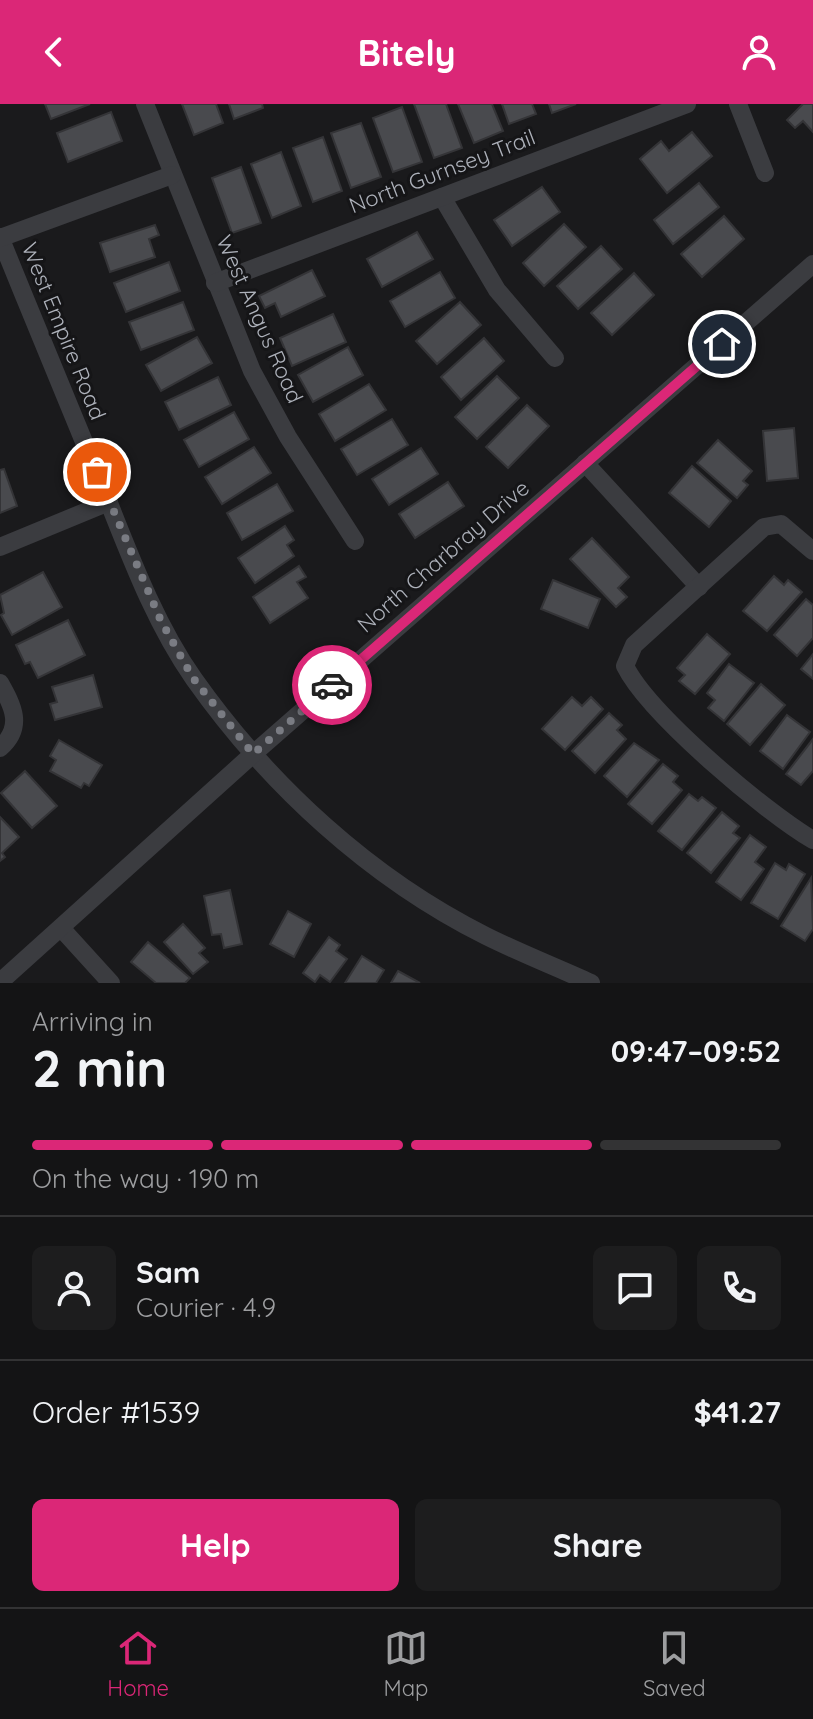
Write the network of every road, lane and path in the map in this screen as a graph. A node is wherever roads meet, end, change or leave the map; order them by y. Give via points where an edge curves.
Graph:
1 (145, 104) edge
2 (687, 104) edge
3 (738, 104) edge
4 (765, 173) dead end
5 (172, 175) junction
6 (442, 197) junction
7 (0, 237) edge
8 (813, 264) edge
9 (215, 283) junction
10 (555, 358) dead end
11 (585, 463) junction
12 (109, 502) junction
13 (355, 541) dead end
14 (0, 547) edge
15 (813, 551) edge
16 (699, 587) junction
17 (0, 683) edge
18 (0, 748) edge
19 (253, 754) junction
20 (813, 840) edge
21 (61, 928) junction
22 (0, 982) edge
23 (111, 983) edge
24 (591, 983) edge

1 - 5 street, West Angus Road
2 - 6 street, North Gurnsey Trail
3 - 4 street
5 - 7 street
5 - 9 street, West Angus Road
6 - 9 street, North Gurnsey Trail
6 - 10 street via 497,290
7 - 12 street, West Empire Road
8 - 11 street, North Charbray Drive
9 - 13 street, West Angus Road via 252,371
11 - 16 street
11 - 19 street, North Charbray Drive
12 - 14 street
12 - 19 street, West Empire Road via 161,621 193,678
15 - 16 street via 781,524 764,527
16 - 20 street via 634,645 625,666 634,685 713,762
17 - 18 street via 14,708 15,725
19 - 21 street, North Charbray Drive
19 - 24 street, West Empire Road via 320,822 407,890 485,935
21 - 22 street, North Charbray Drive
21 - 23 street

